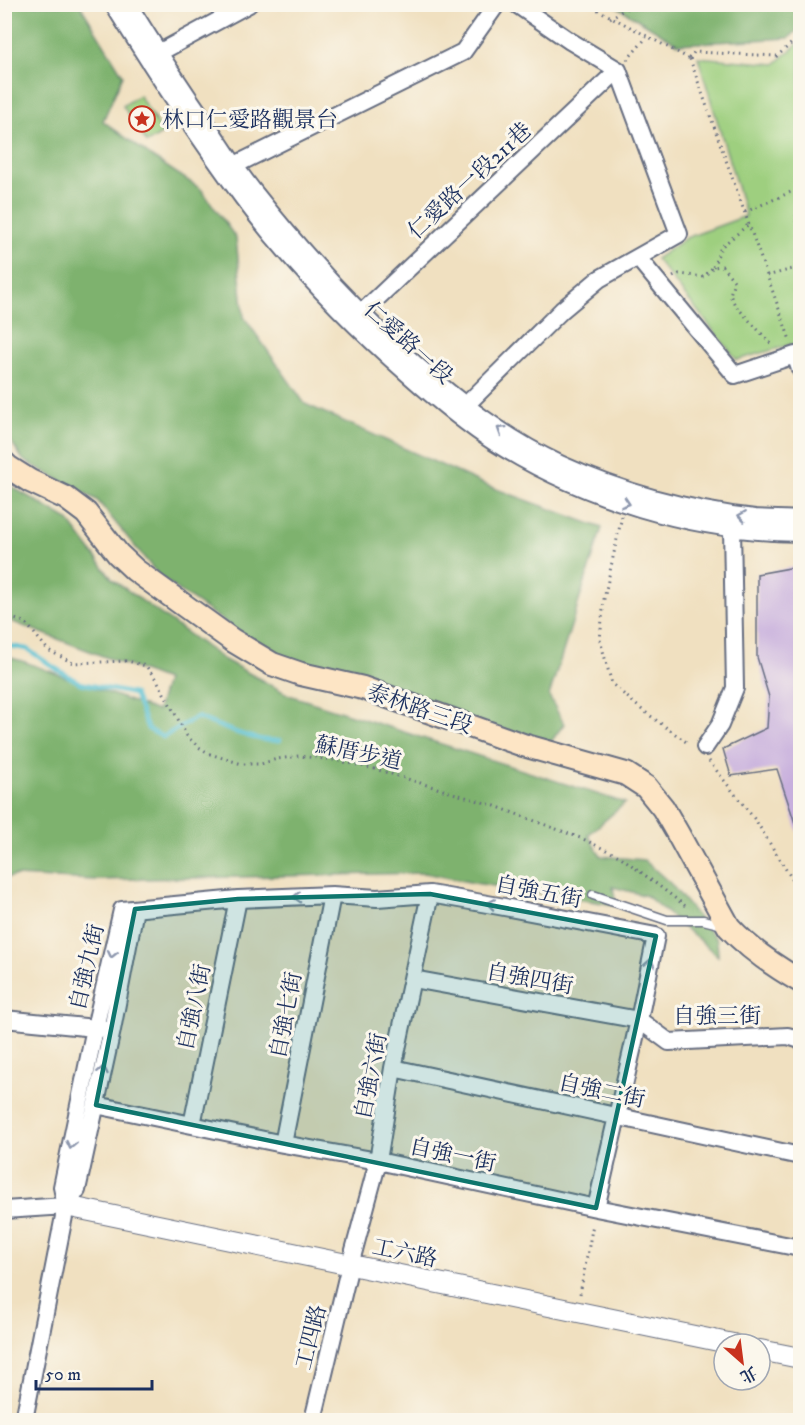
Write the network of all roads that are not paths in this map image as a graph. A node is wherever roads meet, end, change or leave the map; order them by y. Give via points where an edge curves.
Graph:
1 (113, 4) edge
2 (128, 4) edge
3 (249, 4) edge
4 (497, 4) edge
5 (516, 4) edge
6 (152, 56) junction
7 (618, 70) junction
8 (229, 167) junction
9 (638, 258) junction
10 (356, 318) junction
11 (793, 361) edge
12 (460, 410) junction
13 (4, 463) edge
14 (801, 520) edge
15 (732, 528) junction
16 (801, 533) edge
17 (698, 746) road end
18 (430, 894) junction
19 (332, 896) junction
20 (593, 896) dead end
21 (238, 899) junction
22 (135, 909) joint
23 (729, 927) junction
24 (412, 979) junction
25 (801, 981) edge
26 (4, 1019) edge
27 (639, 1020) junction
28 (103, 1029) junction
29 (796, 1036) edge
30 (393, 1068) junction
31 (96, 1106) junction
32 (617, 1116) junction
33 (192, 1125) junction
34 (283, 1144) junction
35 (801, 1156) edge
36 (378, 1161) junction
37 (66, 1206) junction
38 (596, 1208) junction
39 (4, 1210) edge
40 (801, 1248) edge
41 (350, 1265) junction
42 (712, 1340) edge
43 (772, 1352) edge
44 (801, 1358) edge
45 (24, 1420) edge
46 (313, 1420) edge

1 - 6 street, 仁愛路一段
2 - 6 street, 仁愛路一段
3 - 6 street
4 - 8 street via 462,52
5 - 7 street
6 - 8 street, 仁愛路一段
7 - 9 street via 679,234
7 - 10 street, 仁愛路一段211巷
8 - 10 street, 仁愛路一段 via 244,200 296,262
9 - 11 street via 735,375
9 - 12 street via 599,279 562,310
10 - 12 street, 仁愛路一段 via 382,351
14 -> 12 street, 仁愛路一段 via 756,518 648,497 559,464
12 -> 15 street, 仁愛路一段 via 494,441 583,488 625,503
13 - 23 main road, 泰林路三段 via 73,503 135,570 272,664 363,688 523,745 626,774 646,787 663,808
15 - 16 street, 仁愛路一段
15 - 17 street via 735,688 720,725
18 - 19 street, 自強五街
18 - 24 street, 自強六街
27 -> 18 street, 自強五街 via 656,936
19 -> 21 street, 自強五街
19 - 34 street, 自強七街
20 - 23 lane via 667,920 703,920
21 - 22 street, 自強五街
21 - 33 street, 自強八街
22 - 28 street, 自強九街
23 - 25 main road, 泰林路三段 via 760,956
24 - 27 street, 自強四街
24 - 30 street, 自強六街
26 - 28 street
27 - 29 street, 自強三街 via 669,1042
27 - 32 street, 自強五街
31 -> 28 street, 自強九街
28 -> 37 street, 自強九街 via 62,1187
30 - 32 street, 自強二街
30 - 36 street, 自強六街
31 - 33 street, 自強一街
31 - 37 street, 自強九街 via 77,1190
32 - 35 street, 自強二街
32 - 38 street, 自強五街
33 - 34 street, 自強一街
34 - 36 street, 自強一街
36 - 38 street, 自強一街
36 - 41 street, 自強六街
37 - 39 street
37 - 41 street, 工六路
37 - 45 street
38 - 40 street, 自強一街
41 - 42 street, 工六路
41 - 46 street, 工四路
43 - 44 street

